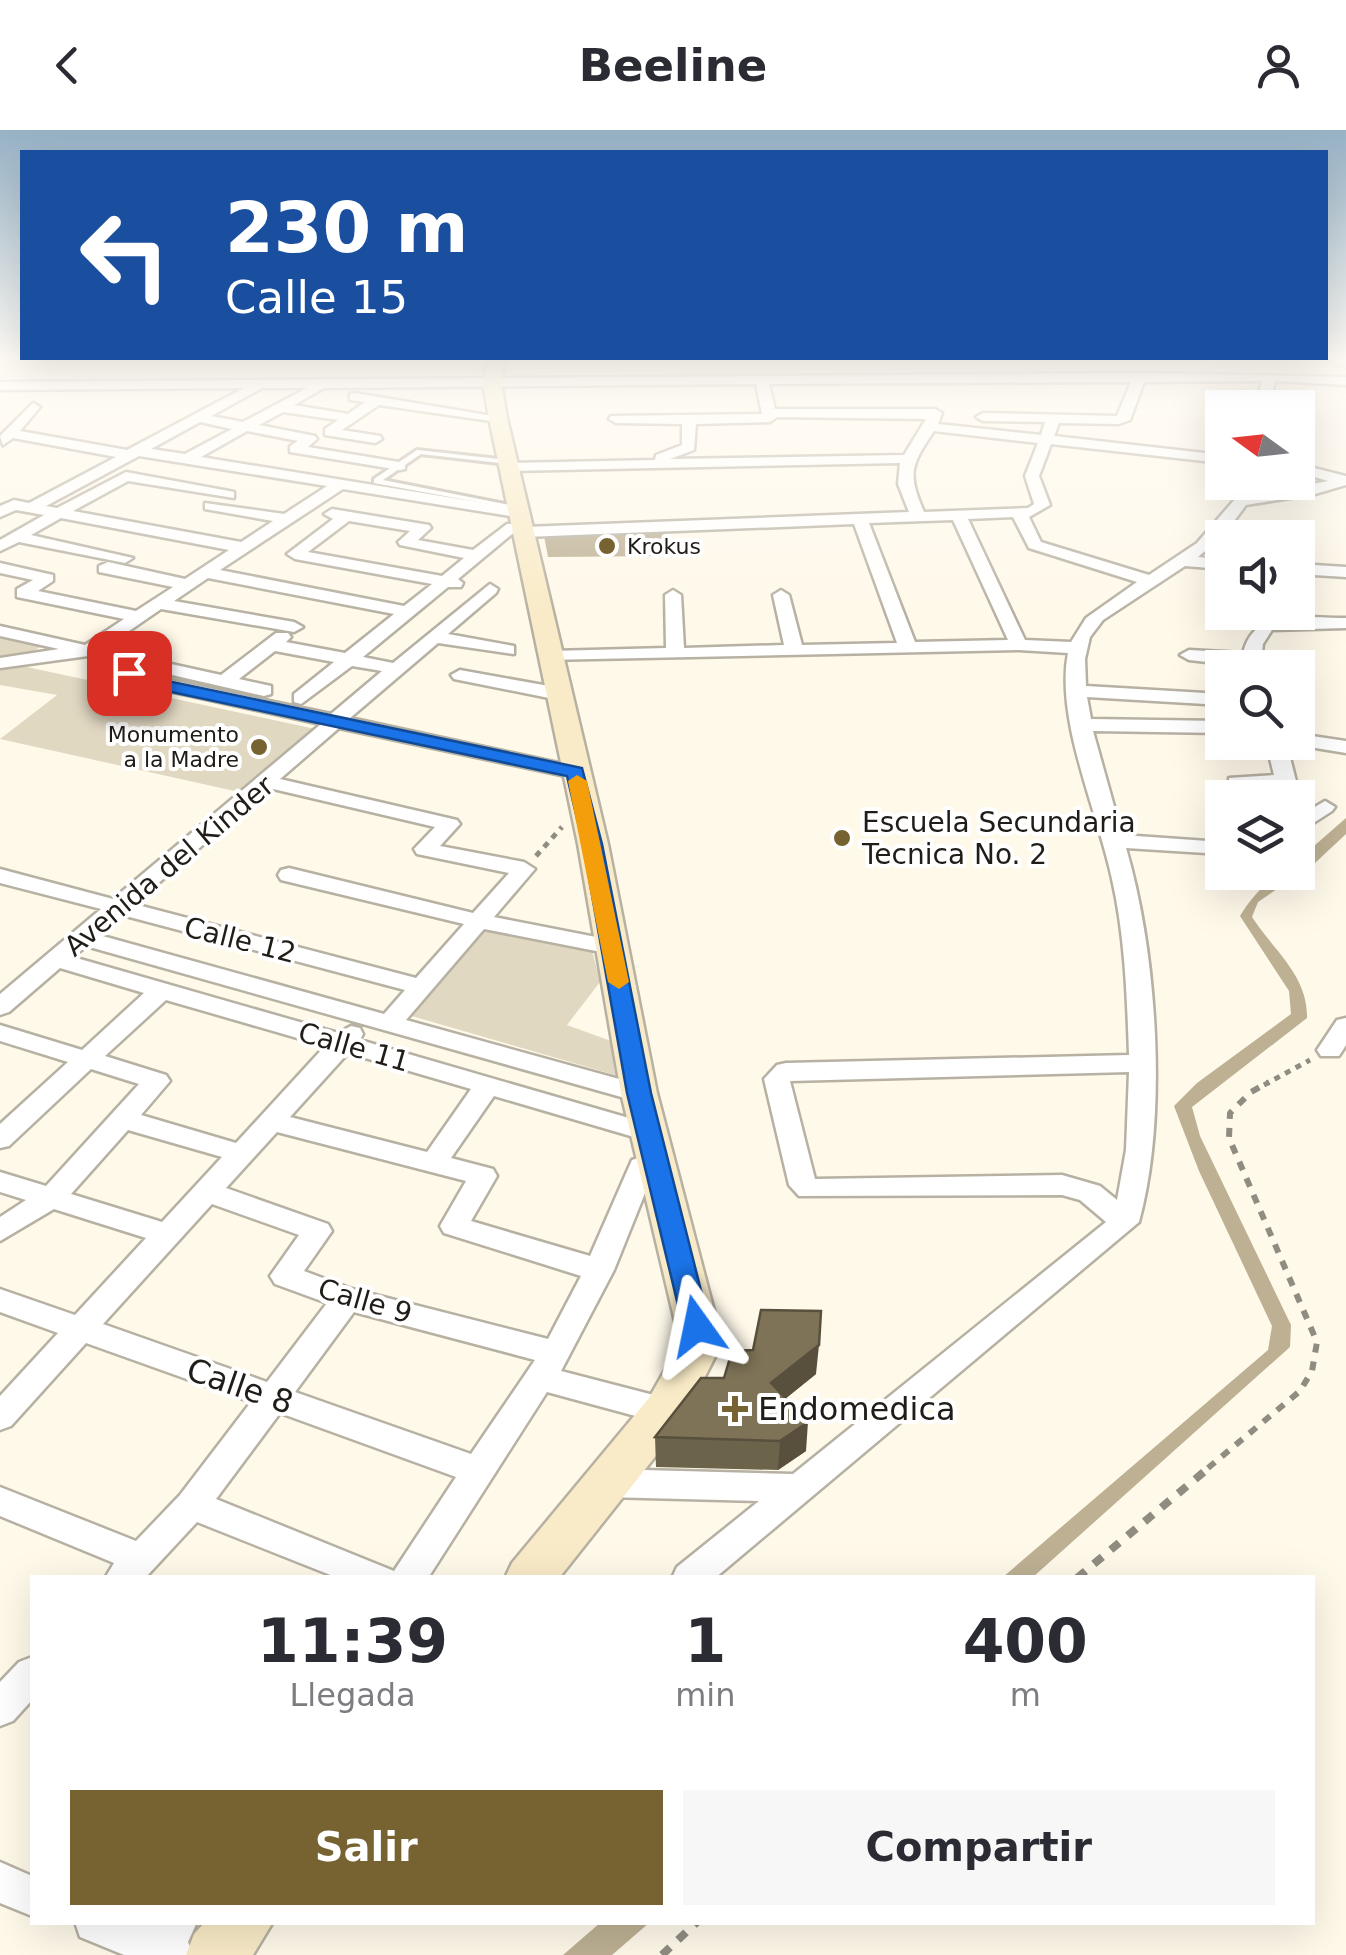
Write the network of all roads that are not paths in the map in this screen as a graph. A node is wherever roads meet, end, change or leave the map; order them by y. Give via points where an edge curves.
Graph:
1 (61, 445) edge
2 (148, 445) edge
3 (212, 445) edge
4 (300, 445) edge
5 (504, 445) edge
6 (689, 445) edge
7 (918, 445) edge
8 (1042, 445) edge
9 (1105, 445) edge
10 (313, 452) junction
11 (133, 453) junction
12 (1205, 457) edge
13 (186, 459) junction
14 (909, 459) junction
15 (509, 465) junction
16 (647, 465) junction
17 (400, 466) junction
18 (1315, 473) edge
19 (279, 474) junction
20 (1343, 480) edge
21 (341, 483) junction
22 (1315, 490) edge
23 (0, 493) edge
24 (229, 496) dead end
25 (432, 498) junction
26 (1239, 500) edge
27 (37, 504) junction
28 (210, 506) dead end
29 (67, 510) junction
30 (0, 512) edge
31 (1019, 513) junction
32 (295, 514) junction
33 (346, 516) junction
34 (960, 516) junction
35 (919, 518) junction
36 (520, 520) junction
37 (861, 521) junction
38 (395, 524) junction
39 (269, 532) junction
40 (9, 535) edge
41 (313, 540) junction
42 (0, 546) edge
43 (246, 548) junction
44 (477, 556) junction
45 (1184, 561) junction
46 (1205, 563) edge
47 (0, 568) edge
48 (1315, 570) edge
49 (1346, 572) edge
50 (208, 573) junction
51 (1148, 580) junction
52 (446, 582) junction
53 (190, 585) junction
54 (781, 594) dead end
55 (672, 595) dead end
56 (160, 604) junction
57 (409, 612) junction
58 (140, 617) junction
59 (1346, 623) edge
60 (0, 631) edge
61 (435, 636) junction
62 (273, 645) junction
63 (1019, 645) junction
64 (908, 648) junction
65 (1077, 648) junction
66 (794, 649) junction
67 (508, 650) dead end
68 (1254, 650) edge
69 (88, 651) junction
70 (675, 652) junction
71 (1190, 654) dead end
72 (550, 656) junction
73 (1205, 656) edge
74 (349, 660) junction
75 (142, 662) junction
76 (0, 663) edge
77 (398, 669) junction
78 (460, 675) dead end
79 (225, 681) junction
80 (1077, 691) junction
81 (548, 692) dead end
82 (301, 698) junction
83 (1205, 698) edge
84 (344, 716) junction
85 (1084, 725) junction
86 (1205, 727) edge
87 (1315, 742) edge
88 (1346, 747) edge
89 (575, 772) junction
90 (268, 782) junction
91 (1326, 807) dead end
92 (1315, 815) edge
93 (1114, 841) junction
94 (1205, 847) edge
95 (289, 875) dead end
96 (0, 876) edge
97 (119, 908) junction
98 (479, 921) junction
99 (84, 938) junction
100 (596, 944) dead end
101 (58, 960) junction
102 (422, 987) junction
103 (160, 991) junction
104 (5, 997) edge
105 (376, 1022) junction
106 (1346, 1026) edge
107 (0, 1033) edge
108 (342, 1044) junction
109 (1330, 1050) road end
110 (89, 1059) junction
111 (1140, 1063) junction
112 (488, 1085) junction
113 (639, 1093) junction
114 (122, 1120) junction
115 (273, 1122) junction
116 (1, 1137) edge
117 (654, 1147) junction
118 (243, 1154) junction
119 (432, 1165) junction
120 (0, 1182) edge
121 (209, 1192) junction
122 (52, 1197) junction
123 (1125, 1222) junction
124 (0, 1231) edge
125 (169, 1236) junction
126 (599, 1270) junction
127 (347, 1299) junction
128 (0, 1300) edge
129 (82, 1330) junction
130 (548, 1366) junction
131 (276, 1398) junction
132 (664, 1411) junction
133 (0, 1417) edge
134 (480, 1471) junction
135 (606, 1483) junction
136 (799, 1488) junction
137 (0, 1502) edge
138 (192, 1505) junction
139 (131, 1568) edge
140 (372, 1575) edge
141 (410, 1575) edge
142 (531, 1575) edge
143 (692, 1575) edge
144 (0, 1882) edge
145 (30, 1895) edge
146 (106, 1925) edge
147 (241, 1925) edge
148 (170, 1942) edge
149 (215, 1955) edge

1 - 11 street
2 - 11 street
3 - 13 street
4 - 10 street via 294,449
5 - 15 street
6 - 16 street
7 - 14 street
8 - 31 street via 1032,476 1042,505
9 - 12 street
10 - 17 street
10 - 19 street
11 - 13 street
11 - 27 street
13 - 19 street
14 - 16 street
14 - 35 street via 904,478
15 - 16 street
15 - 17 lane via 427,451
15 - 36 street
17 - 36 lane via 377,482
18 - 20 street
19 - 21 street
20 - 22 street
21 - 25 street
21 - 32 street
23 - 27 street
24 - 29 street via 126,476
25 - 36 street
25 - 38 street
26 - 45 street via 1224,529
27 - 29 street
27 - 30 street
28 - 32 street
29 - 40 street
29 - 43 street
31 - 34 street
31 - 51 street via 1035,544
32 - 33 street
32 - 39 street
33 - 38 street
33 - 41 street
34 - 35 street
34 - 63 street
35 - 37 street
36 - 37 street
36 - 44 street
36 - 72 street
37 - 64 street
38 - 44 street via 423,528 406,542
39 - 41 street
39 - 43 street
40 - 42 street
40 - 53 street via 125,558 105,569
41 - 52 street via 294,554
43 - 50 street
44 - 52 street
45 - 46 street
45 - 51 street
47 - 58 street via 47,578 23,594
48 - 49 street
50 - 53 street
50 - 57 street
51 - 65 street via 1093,620
52 - 57 street
52 - 61 street, Avenida del Kinder via 490,589
53 - 56 street
54 - 66 street
55 - 70 street
56 - 58 street
56 - 62 street via 294,627
57 - 74 street
58 - 69 street
59 - 68 street via 1268,625
60 - 69 street
61 - 67 street
61 - 77 street, Avenida del Kinder
62 - 74 street
62 - 79 street
63 - 64 street
63 - 65 street
64 - 66 street
65 - 80 street
66 - 70 street
69 - 75 street
69 - 76 street
70 - 72 street
71 - 73 street
72 - 89 street
74 - 77 street
74 - 82 street
75 - 79 street
75 - 84 street via 129,677
77 - 84 street, Avenida del Kinder
78 - 81 street
79 - 82 street
80 - 83 street
80 - 85 street
82 - 84 street
84 - 89 street
84 - 90 street, Avenida del Kinder
85 - 86 street
85 - 93 street
87 - 88 street
89 - 113 street
90 - 97 street, Avenida del Kinder
90 - 98 street via 450,824 425,849 524,869
91 - 92 street
93 - 94 street
93 - 111 street via 1133,940
95 - 98 street
96 - 97 street, Calle 12
97 - 99 street, Avenida del Kinder
97 - 102 street, Calle 12
98 - 100 street
98 - 102 street
99 - 101 street, Avenida del Kinder
99 - 105 street
101 - 103 street, Calle 11
101 - 104 street, Avenida del Kinder
102 - 105 street
103 - 108 street, Calle 11
103 - 110 street
105 - 108 street
105 - 113 street
106 - 109 street
107 - 110 street
108 - 112 street, Calle 11
108 - 115 street
110 - 114 street via 157,1081
110 - 116 street
111 - 123 street via 1136,1196
111 - 123 street via 786,1071 777,1079 809,1189 1062,1184 1090,1193
112 - 117 street, Calle 11
112 - 119 street
113 - 117 street
114 - 118 street
114 - 122 street
115 - 118 street
115 - 119 street
117 - 126 street
117 - 132 street via 697,1326 697,1351
118 - 121 street
119 - 126 street via 483,1176 454,1226
120 - 122 street
121 - 125 street
121 - 127 street, Calle 9 via 318,1230 285,1276
122 - 124 street
122 - 125 street
123 - 136 street
125 - 129 street
126 - 130 street
127 - 130 street, Calle 9
127 - 131 street
128 - 129 street, Calle 8
129 - 131 street, Calle 8
129 - 133 street
130 - 132 street, Calle 9
130 - 134 street
131 - 134 street, Calle 8
131 - 138 street
132 - 135 street
134 - 141 street
135 - 136 street
135 - 142 street
136 - 143 street
137 - 139 street
138 - 139 street
138 - 140 street
144 - 145 street
146 - 148 street
147 - 149 street

